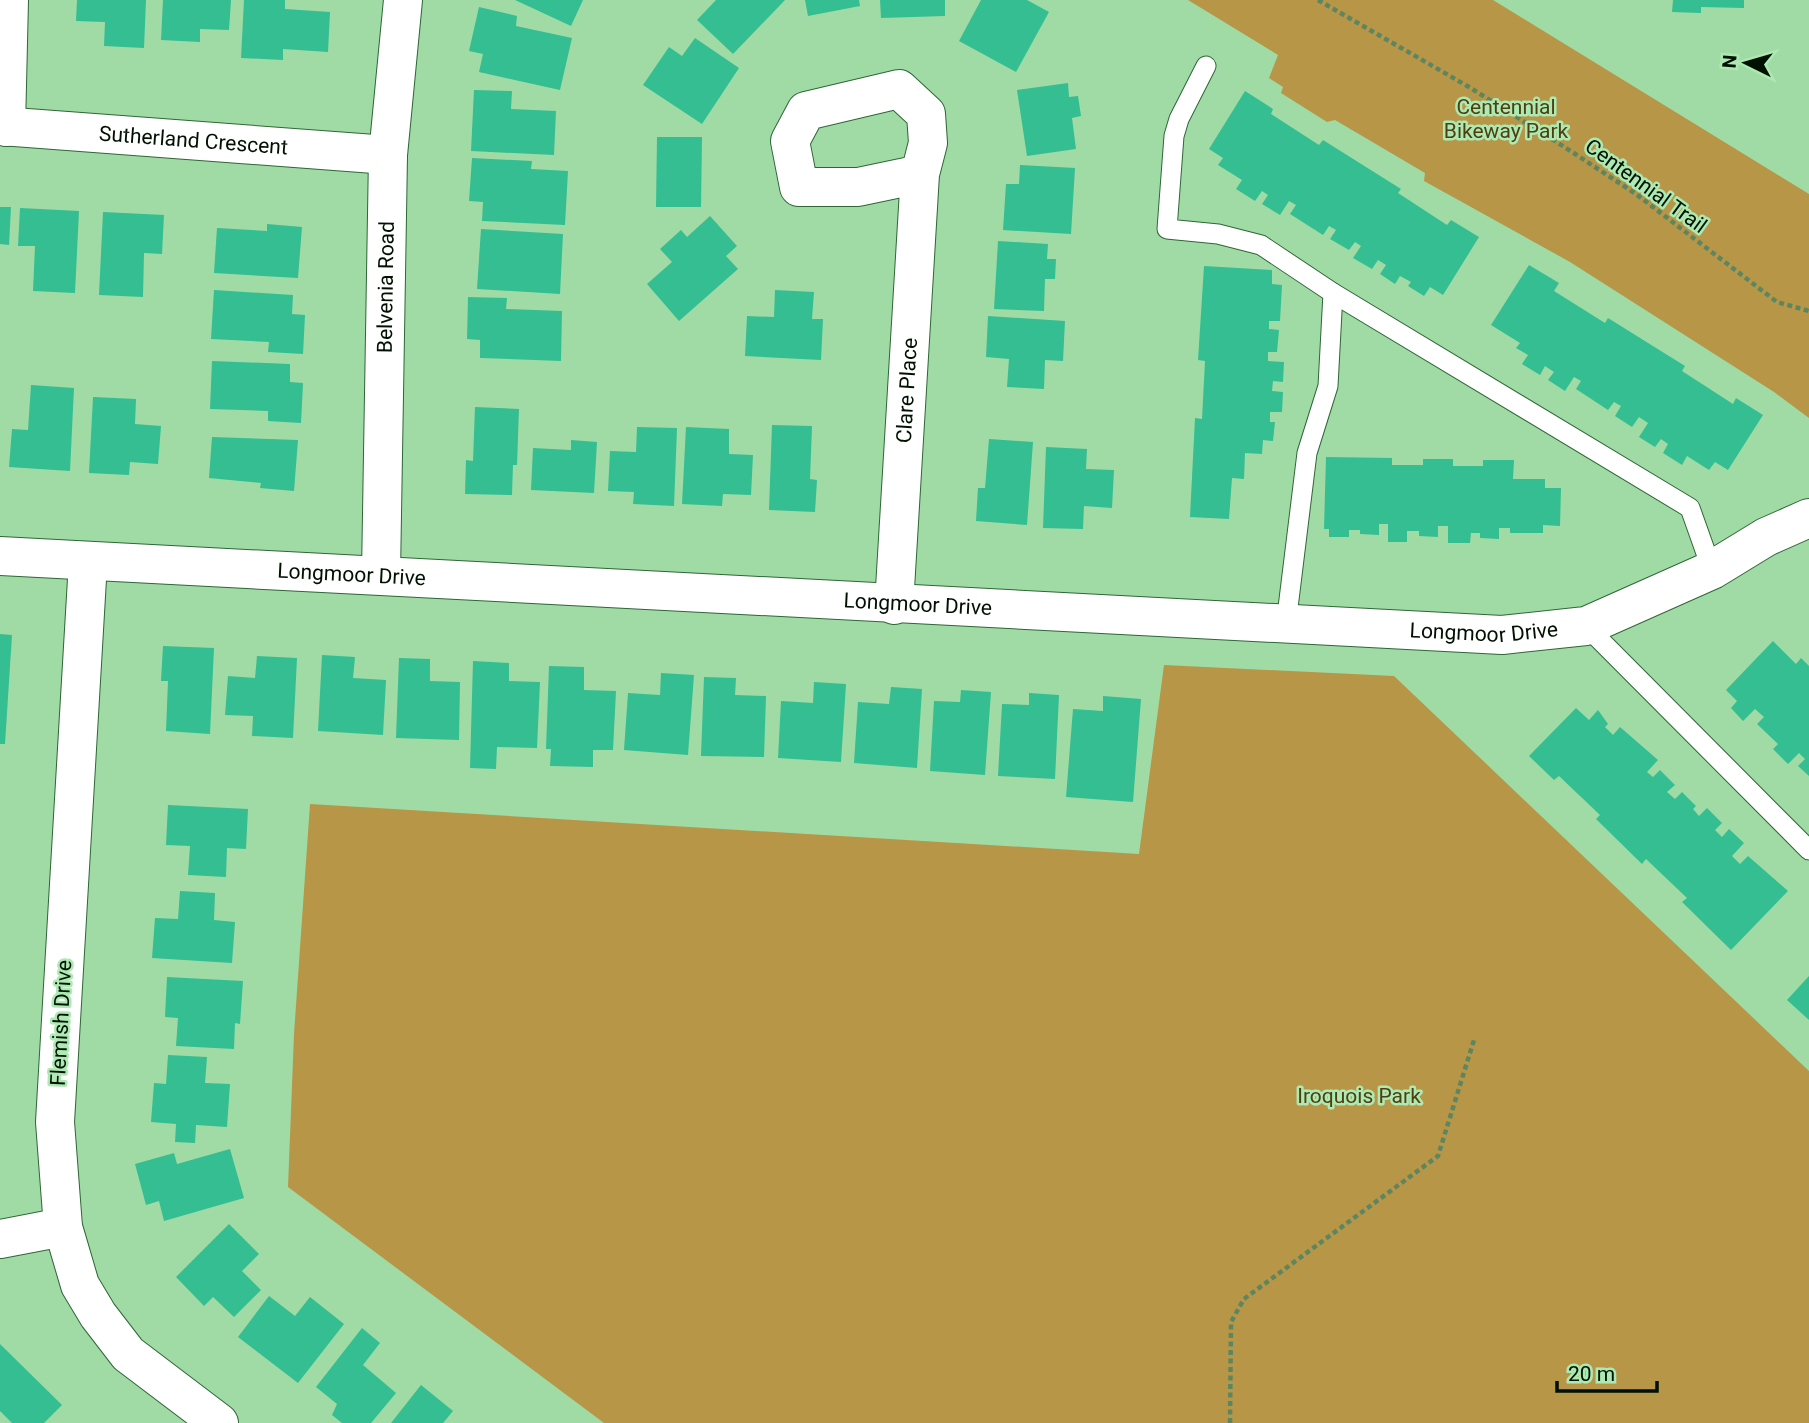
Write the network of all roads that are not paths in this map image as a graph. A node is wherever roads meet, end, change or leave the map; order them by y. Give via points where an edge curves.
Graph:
1 (9, 0) edge
2 (403, 0) edge
3 (1206, 66) dead end
4 (3, 126) edge
5 (388, 155) junction
6 (920, 174) dead end
7 (1333, 293) junction
8 (1809, 518) edge
9 (0, 556) edge
10 (88, 562) junction
11 (1712, 570) junction
12 (382, 574) junction
13 (894, 605) junction
14 (1286, 624) junction
15 (1586, 626) junction
16 (1809, 850) edge
17 (63, 1227) junction
18 (0, 1239) edge
19 (219, 1423) edge

1 - 4 street
2 - 5 street, Belvenia Road
3 - 7 lane via 1174,136 1167,229 1218,234 1262,245
4 - 5 street, Sutherland Crescent
5 - 12 street, Belvenia Road
6 - 13 street, Clare Place
7 - 11 lane via 1690,508
7 - 14 lane via 1328,386 1307,453
8 - 11 street, Longmoor Drive via 1766,537
9 - 10 street, Longmoor Drive
10 - 12 street, Longmoor Drive
10 - 17 street, Flemish Drive via 55,1122
11 - 15 street, Longmoor Drive
12 - 13 street, Longmoor Drive
13 - 14 street, Longmoor Drive
14 - 15 street, Longmoor Drive via 1502,635
15 - 16 lane
17 - 18 street
17 - 19 street, Flemish Drive via 80,1284 128,1354

